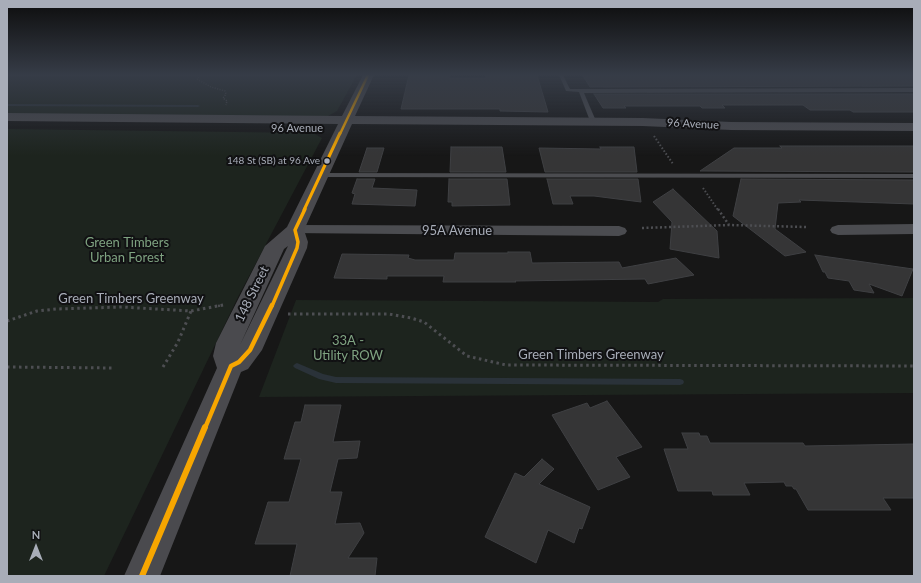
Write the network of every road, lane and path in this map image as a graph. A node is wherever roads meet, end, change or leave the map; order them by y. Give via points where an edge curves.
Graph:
1 (227, 102) edge
2 (355, 102) edge
3 (585, 102) edge
4 (226, 107) dead end
5 (7, 117) edge
6 (593, 121) junction
7 (345, 124) junction
8 (730, 126) junction
9 (7, 127) edge
10 (914, 127) edge
11 (652, 135) dead end
12 (321, 176) junction
13 (681, 176) junction
14 (694, 176) junction
15 (914, 176) edge
16 (729, 225) junction
17 (642, 228) dead end
18 (806, 228) dead end
19 (914, 229) edge
20 (295, 230) junction
21 (838, 230) dead end
22 (619, 231) dead end
23 (226, 304) dead end
24 (191, 311) junction
25 (283, 314) dead end
26 (7, 321) edge
27 (7, 366) edge
28 (914, 366) edge
29 (163, 367) dead end
30 (113, 368) dead end
31 (142, 576) edge

1 - 4 path
2 - 7 main road, 148 Street
3 - 6 lane
5 - 7 main road, 96 Avenue
6 - 7 main road, 96 Avenue
6 - 8 main road, 96 Avenue
7 - 8 main road, 96 Avenue via 674,130
7 - 9 main road, 96 Avenue
7 - 12 main road, 148 Street
8 - 10 main road, 96 Avenue
11 - 13 path
12 - 13 lane
12 - 20 main road, 148 Street
13 - 14 lane
14 - 15 lane
14 - 16 path
16 - 17 path
16 - 18 path
19 - 21 street
20 - 22 street, 95A Avenue
20 - 31 main road, 148 Street via 297,248 257,338 239,362 231,366
23 - 24 path, Green Timbers Greenway
24 - 26 path, Green Timbers Greenway via 122,307 56,309 37,311
24 - 29 path via 178,342
25 - 28 path, Green Timbers Greenway via 389,314 412,318 424,322 467,356 506,365
27 - 30 path

